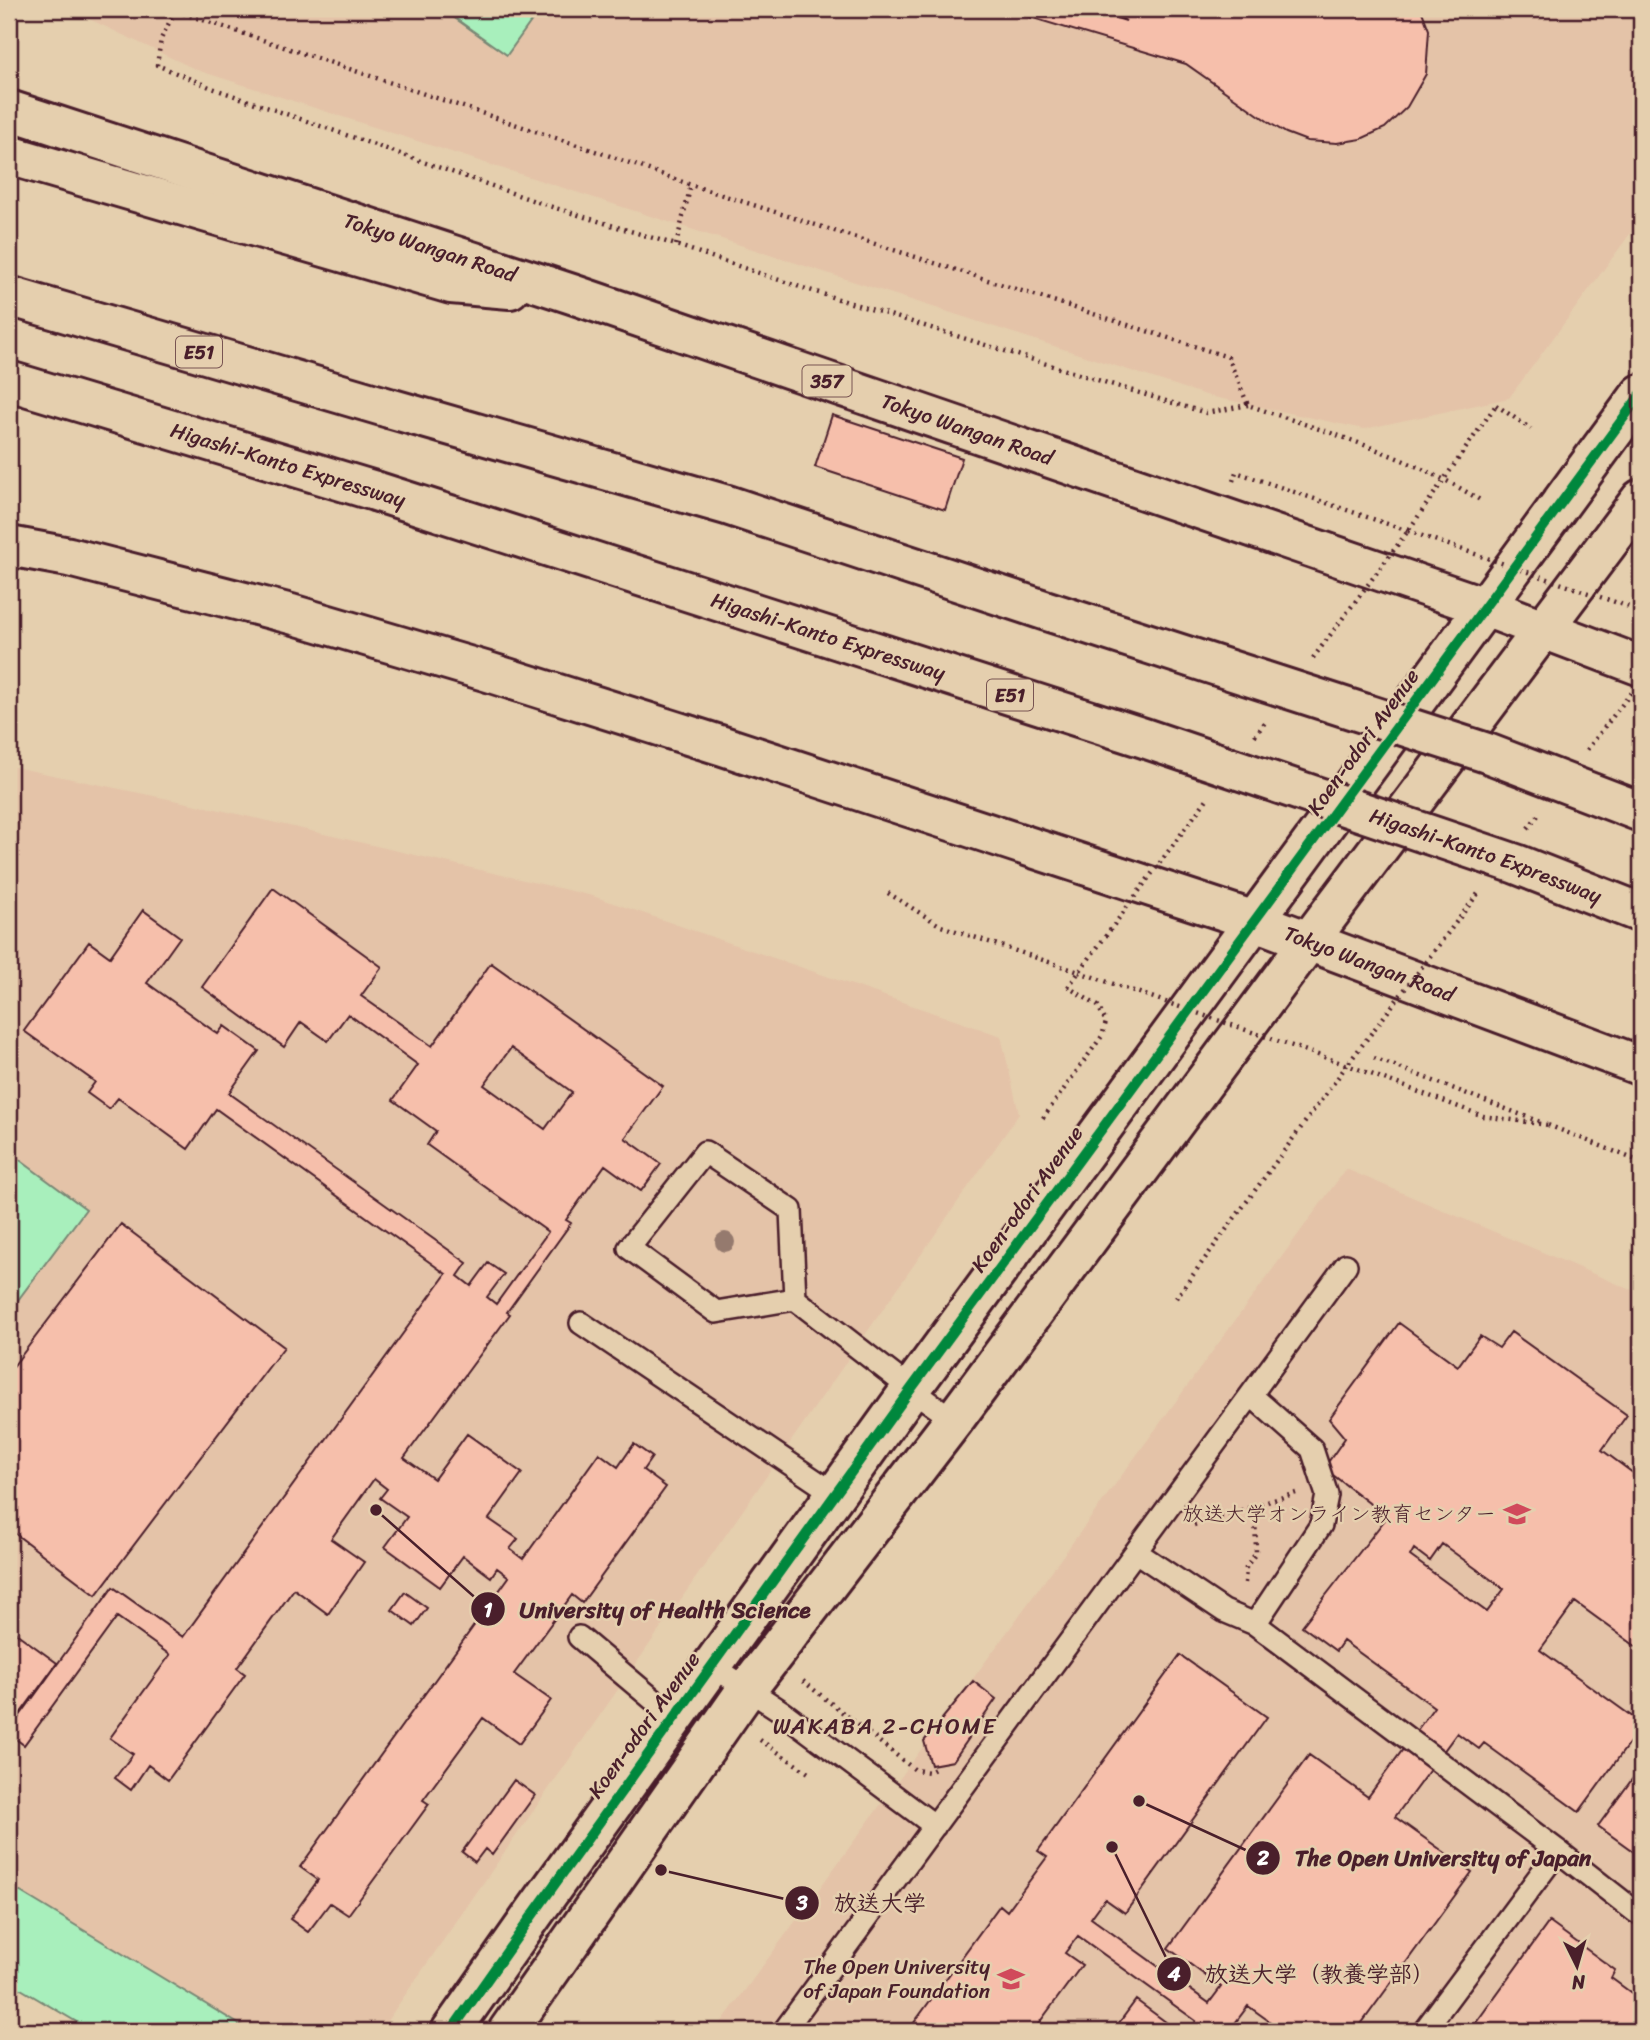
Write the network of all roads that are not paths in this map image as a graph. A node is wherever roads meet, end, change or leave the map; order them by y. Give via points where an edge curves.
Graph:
1 (9, 110) edge
2 (9, 156) edge
3 (572, 294) junction
4 (9, 296) edge
5 (9, 381) edge
6 (1641, 394) edge
7 (1641, 499) edge
8 (9, 527) edge
9 (9, 546) edge
10 (69, 557) junction
11 (1485, 607) junction
12 (1545, 630) junction
13 (1641, 666) edge
14 (1641, 812) edge
15 (1641, 913) edge
16 (1255, 921) junction
17 (1310, 941) junction
18 (1641, 1066) edge
19 (1346, 1265) dead end
20 (795, 1299) junction
21 (581, 1323) dead end
22 (911, 1389) junction
23 (1251, 1395) junction
24 (954, 1420) junction
25 (835, 1494) junction
26 (1140, 1546) junction
27 (1255, 1624) junction
28 (579, 1637) dead end
29 (711, 1665) junction
30 (747, 1689) junction
31 (674, 1717) junction
32 (935, 1826) junction
33 (1558, 1851) junction
34 (1641, 1913) edge
35 (451, 2031) edge
36 (508, 2031) edge
37 (784, 2031) edge
38 (1424, 2031) edge

1 - 3 main road, Tokyo Wangan Road / 357
2 - 3 main road via 451,284
3 - 11 main road, Tokyo Wangan Road / 357
4 - 14 main road, E51, bridge via 727,505 1487,753
5 - 15 main road, Higashi-Kanto Expressway / E51, bridge via 375,491 1144,738 1516,864
6 - 11 main road, Koen-odori Avenue
7 - 12 main road
8 - 10 main road
9 - 10 main road, Tokyo Wangan Road
10 - 16 main road, Tokyo Wangan Road via 291,614 485,671
11 - 12 main road, Tokyo Wangan Road / 357
11 - 16 main road, Koen-odori Avenue
12 - 13 main road, Tokyo Wangan Road / 357
12 - 17 main road
16 - 17 main road, Tokyo Wangan Road
16 - 22 main road, Koen-odori Avenue
17 - 18 main road, Tokyo Wangan Road
17 - 24 main road
19 - 23 lane
20 - 20 lane via 716,1312 629,1248 705,1152 791,1210
20 - 22 lane
21 - 25 lane
22 - 24 lane
22 - 25 main road, Koen-odori Avenue
23 - 26 lane
23 - 27 lane via 1312,1449 1327,1495 1321,1525
24 - 30 main road
25 - 29 main road, Koen-odori Avenue
26 - 27 lane via 1224,1611
26 - 32 lane
27 - 33 lane
28 - 31 lane
29 - 30 lane
29 - 31 main road, Koen-odori Avenue
30 - 32 lane
30 - 36 main road
31 - 35 main road, Koen-odori Avenue
32 - 37 lane
33 - 34 lane
33 - 38 lane

